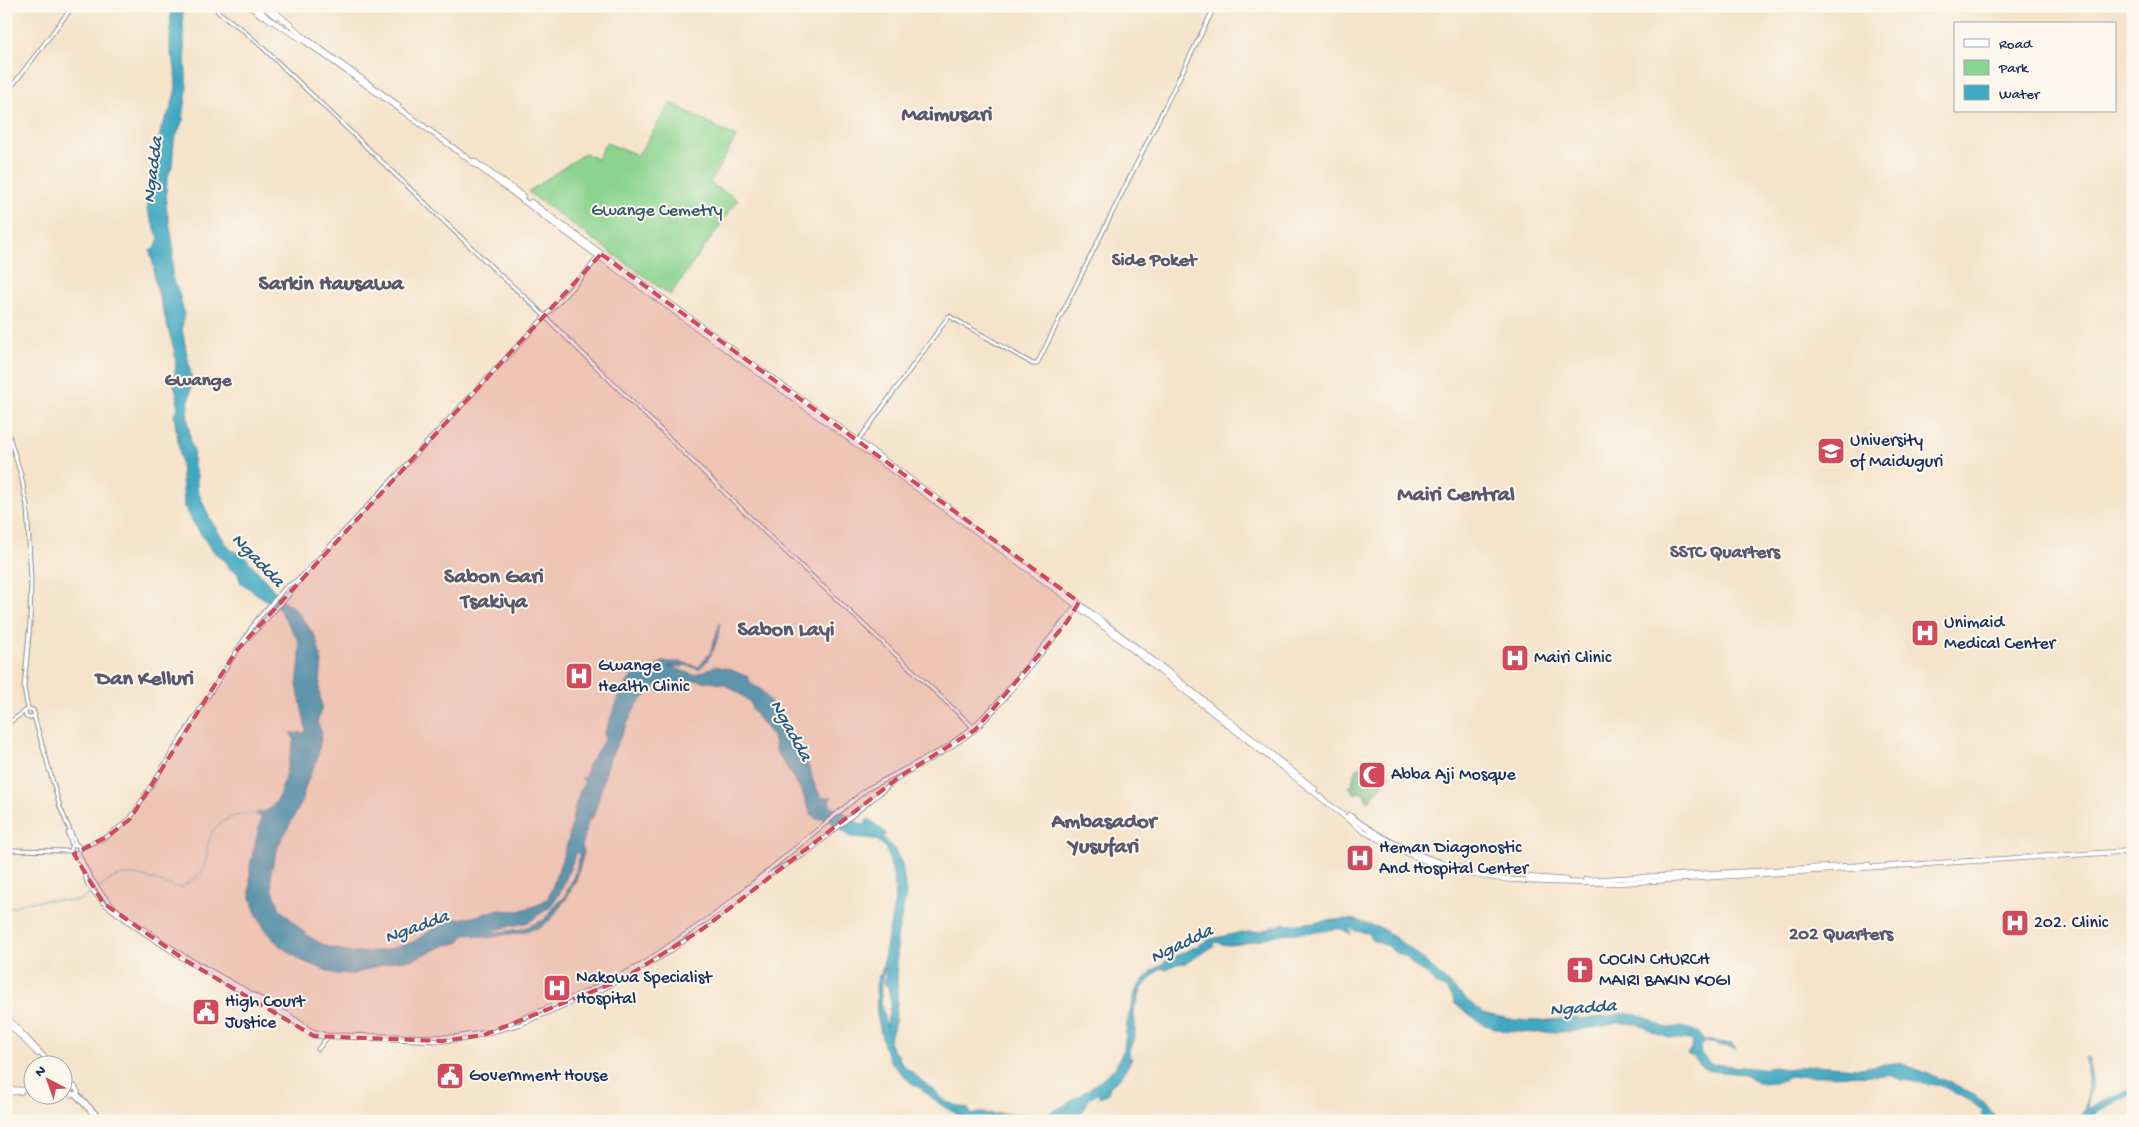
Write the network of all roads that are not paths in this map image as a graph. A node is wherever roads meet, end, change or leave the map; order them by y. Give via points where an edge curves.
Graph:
1 (73, 6) edge
2 (216, 6) edge
3 (249, 6) edge
4 (269, 6) edge
5 (1215, 6) edge
6 (260, 8) edge
7 (304, 37) junction
8 (340, 68) junction
9 (6, 94) edge
10 (600, 255) junction
11 (545, 317) junction
12 (6, 426) edge
13 (858, 441) junction
14 (304, 574) junction
15 (1079, 605) junction
16 (237, 650) junction
17 (27, 710) junction
18 (34, 716) junction
19 (29, 718) junction
20 (6, 725) edge
21 (973, 727) junction
22 (37, 730) junction
23 (75, 849) junction
24 (6, 850) edge
25 (2133, 850) edge
26 (6, 1016) edge
27 (6, 1022) edge
28 (327, 1038) junction
29 (318, 1050) dead end
30 (40, 1054) edge
31 (41, 1054) edge
32 (6, 1091) edge
33 (22, 1091) edge
34 (73, 1091) joint
35 (99, 1121) edge
36 (103, 1121) edge

1 - 9 main road
2 - 11 main road via 218,12 262,47
3 - 8 highway
4 - 7 highway
5 - 13 main road via 1037,364 949,316
6 - 7 highway
6 - 8 highway via 267,18
7 - 10 highway
8 - 10 highway
10 - 11 main road
10 - 13 highway
10 - 15 highway
11 - 14 main road
11 - 21 main road via 763,530
12 - 17 main road via 27,506 30,608 24,688
13 - 15 highway
14 - 16 main road
14 - 16 main road via 264,611
15 - 21 main road
15 - 25 highway via 1350,818 1410,852 1474,872 1538,880 1622,879
15 - 28 main road via 975,730 902,775 805,854 766,876 661,958 603,989 521,1024 461,1040
16 - 23 main road via 130,819 96,842
17 - 18 main road via 33,710
17 - 19 main road via 26,717
17 - 20 main road
18 - 19 main road
18 - 22 main road
19 - 22 main road
21 - 23 main road via 941,751 885,778 849,803 718,912 641,965 528,1017 495,1030 470,1035 326,1035 315,1032 172,949 113,907
22 - 23 main road
23 - 24 main road
23 - 28 main road via 96,897 141,931 314,1036
26 - 31 main road
27 - 30 main road
28 - 29 main road
32 - 33 main road
34 - 35 main road
34 - 36 main road

